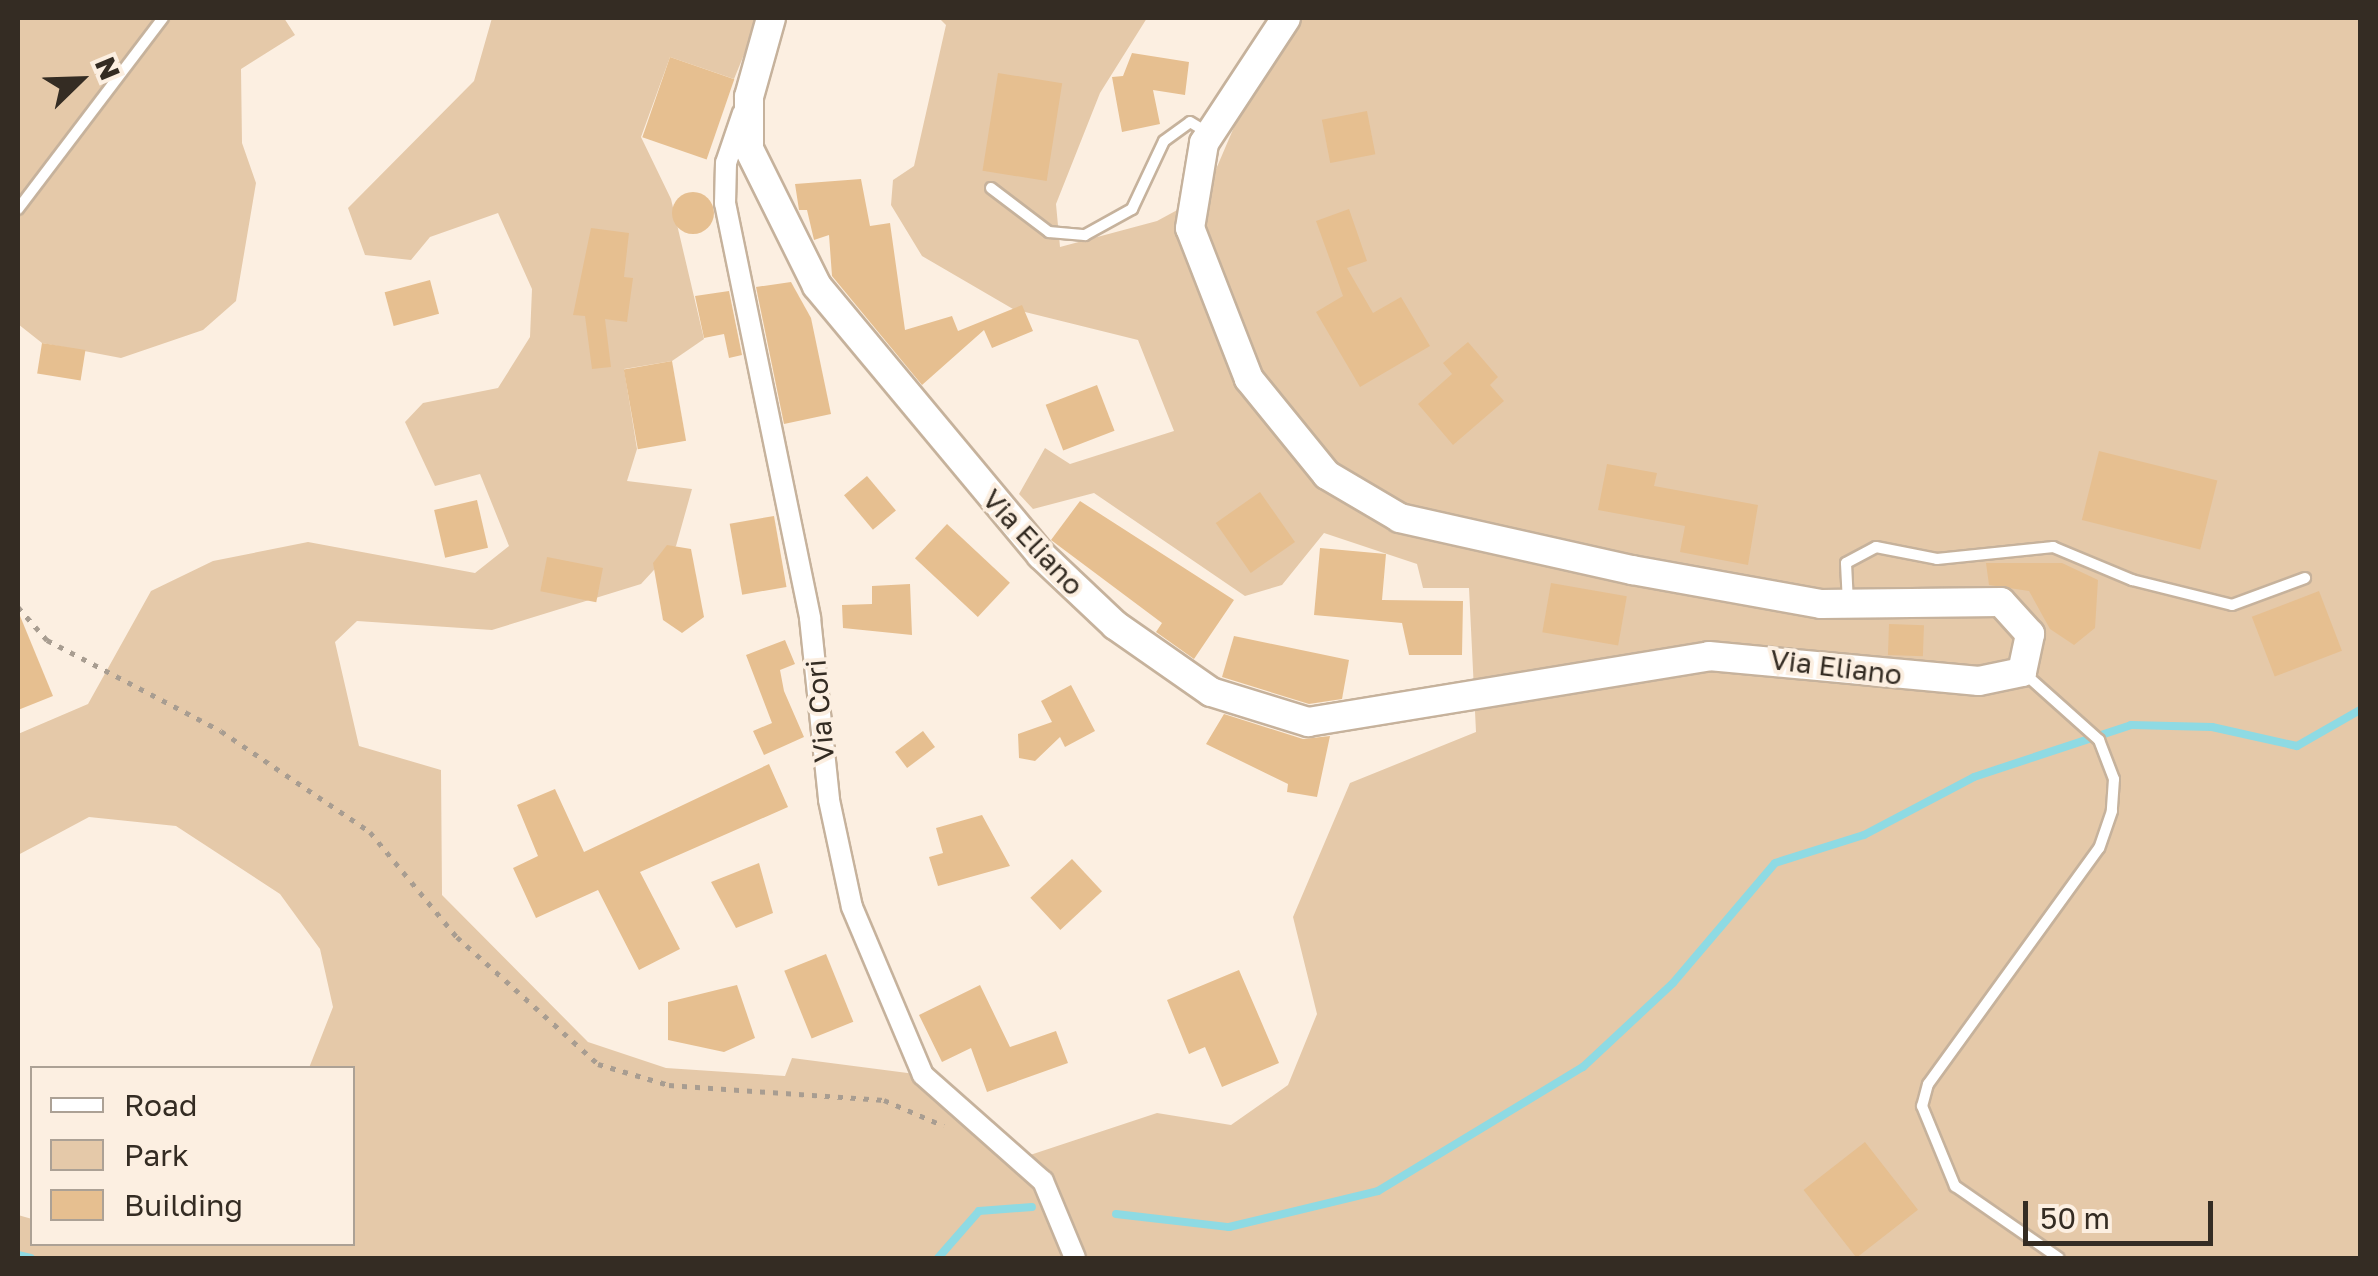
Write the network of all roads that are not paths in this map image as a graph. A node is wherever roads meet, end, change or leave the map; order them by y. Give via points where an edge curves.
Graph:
1 (163, 18) edge
2 (771, 18) edge
3 (1286, 18) edge
4 (749, 97) junction
5 (1210, 133) junction
6 (991, 188) dead end
7 (18, 209) edge
8 (2305, 578) dead end
9 (1849, 605) junction
10 (2022, 672) junction
11 (1075, 1258) edge
12 (2060, 1258) edge

1 - 7 lane
2 - 4 street, Via Eliano
3 - 5 street
4 - 10 street, Via Eliano via 761,186 848,329 1085,598 1229,701 1286,720 1340,720 1720,655 1979,681
4 - 11 street, Via Cori via 724,192 810,618 845,882 923,1075 1043,1181
5 - 6 lane via 1190,122 1164,141 1132,209 1085,235 1050,232
5 - 9 street via 1192,184 1190,228 1234,348 1288,437 1351,494 1416,523
8 - 9 lane via 2232,605 2132,580 2053,547 1937,558 1876,546 1846,563
9 - 10 street via 2001,602 2030,634
10 - 12 lane via 2103,747 2114,798 2099,848 1928,1084 1922,1106 1955,1186

